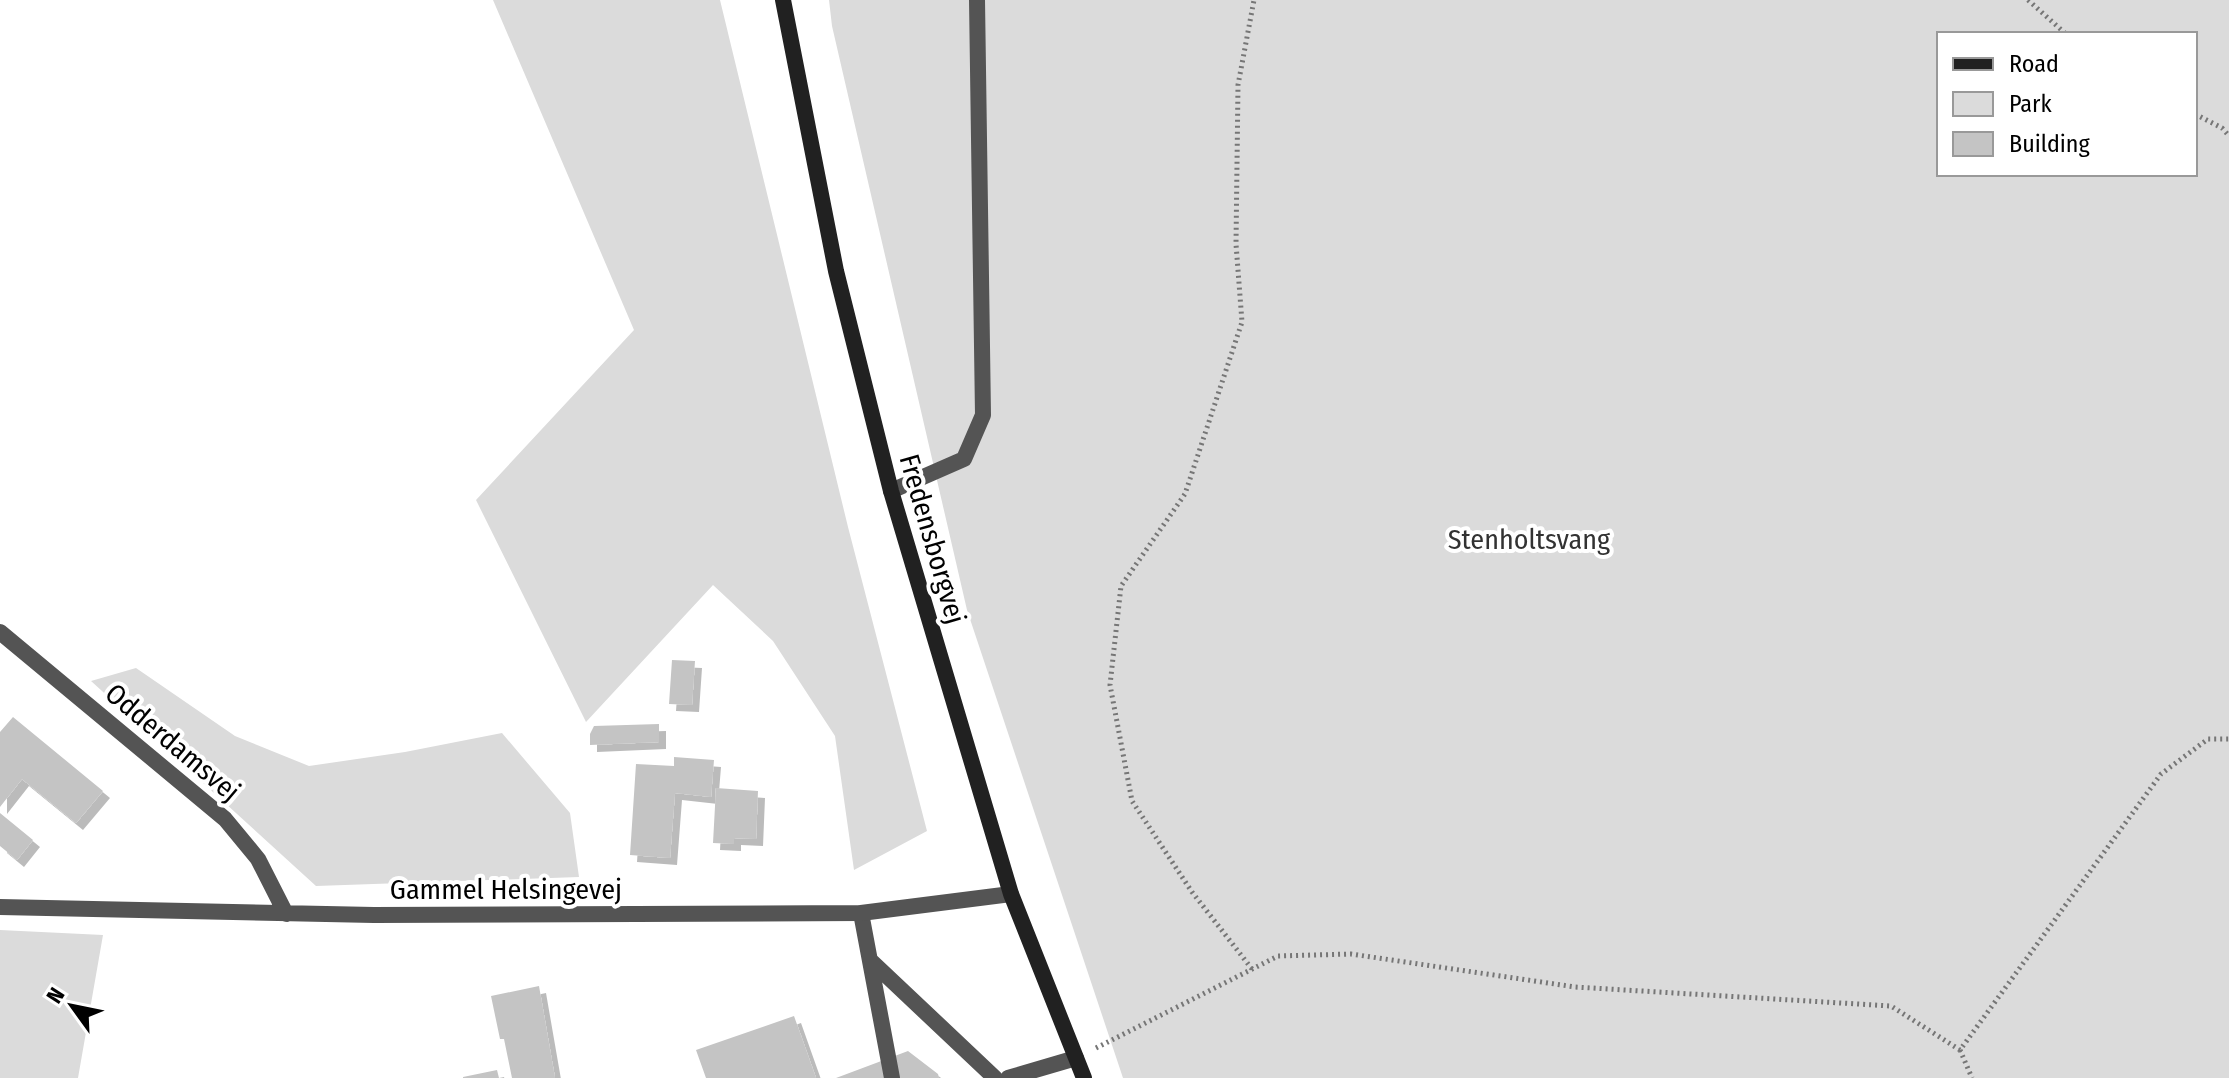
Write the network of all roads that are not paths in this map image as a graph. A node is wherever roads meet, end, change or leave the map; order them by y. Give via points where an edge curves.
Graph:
1 (783, 0) edge
2 (977, 0) edge
3 (891, 491) junction
4 (0, 632) edge
5 (1011, 894) junction
6 (0, 907) edge
7 (861, 913) junction
8 (286, 914) junction
9 (870, 960) junction
10 (1076, 1058) junction
11 (892, 1078) edge
12 (995, 1078) edge
13 (1008, 1078) edge
14 (1084, 1078) edge

1 - 3 street, Fredensborgvej via 836,271
2 - 3 street via 983,415 964,459
3 - 5 street, Fredensborgvej
4 - 8 street, Odderdamsvej via 225,819 258,859
5 - 7 street, Gammel Helsingevej
5 - 10 street, Fredensborgvej
6 - 8 street, Gammel Helsingevej
7 - 8 street, Gammel Helsingevej
7 - 9 street
9 - 11 street
9 - 12 street
10 - 13 street
10 - 14 street, Fredensborgvej

